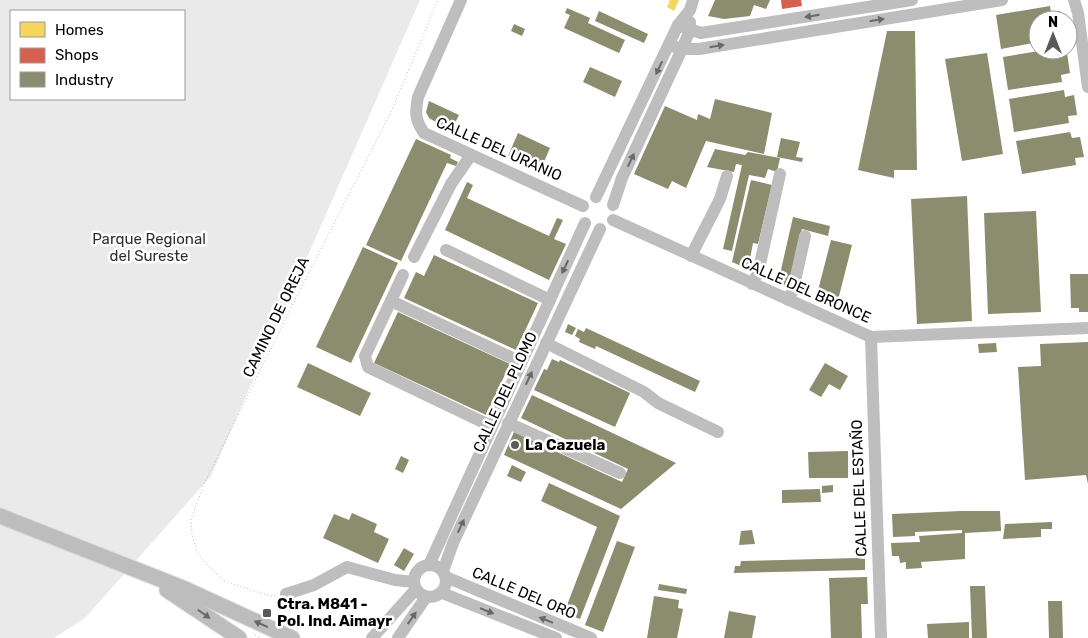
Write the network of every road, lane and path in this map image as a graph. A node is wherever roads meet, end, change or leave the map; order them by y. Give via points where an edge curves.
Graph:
1 (438, 0) edge
2 (461, 0) edge
3 (912, 0) edge
4 (1002, 0) edge
5 (1074, 0) edge
6 (692, 5) edge
7 (684, 28) junction
8 (669, 45) junction
9 (682, 49) junction
10 (1088, 87) edge
11 (471, 155) junction
12 (780, 174) dead end
13 (727, 176) dead end
14 (596, 197) junction
15 (613, 205) junction
16 (583, 206) junction
17 (613, 220) junction
18 (585, 223) junction
19 (600, 229) junction
20 (805, 236) dead end
21 (446, 250) dead end
22 (691, 256) junction
23 (414, 257) dead end
24 (403, 275) dead end
25 (752, 284) junction
26 (550, 300) junction
27 (788, 300) junction
28 (391, 301) junction
29 (1088, 328) edge
30 (871, 337) junction
31 (546, 343) junction
32 (521, 362) junction
33 (508, 423) junction
34 (492, 426) junction
35 (718, 432) dead end
36 (620, 473) dead end
37 (0, 516) edge
38 (429, 565) junction
39 (133, 570) junction
40 (444, 574) junction
41 (415, 586) junction
42 (442, 593) junction
43 (286, 594) joint
44 (426, 597) junction
45 (239, 638) edge
46 (292, 638) edge
47 (372, 638) edge
48 (398, 638) edge
49 (556, 638) edge
50 (591, 638) edge
51 (881, 638) edge

1 - 43 path, CAMINO DE OREJA via 391,112 294,300 204,484 191,520 197,552 224,581 270,596
2 - 11 street, CALLE DEL URANIO via 414,114 424,133
3 -> 7 street via 701,34
9 -> 4 street via 699,49
5 - 10 street
6 - 7 street
7 - 8 street
7 - 9 street
8 - 9 street
8 -> 14 street
15 -> 9 street via 622,178
11 - 16 street, CALLE DEL URANIO
11 - 23 street
12 - 25 street via 758,273
13 - 22 street via 720,199
14 - 15 street via 602,197
14 - 16 street
15 - 17 street
16 - 18 street
17 - 19 street
17 - 22 street, CALLE DEL BRONCE
18 - 19 street
18 -> 26 street, CALLE DEL PLOMO
19 - 31 street, CALLE DEL PLOMO
20 - 27 street
21 - 26 street
22 - 25 street, CALLE DEL BRONCE
24 - 28 street
25 - 27 street, CALLE DEL BRONCE
26 - 32 street, CALLE DEL PLOMO
27 - 30 street, CALLE DEL BRONCE
28 - 32 street
28 - 34 street via 365,356 368,367
29 - 30 street, CALLE DEL BRONCE
30 - 51 street, CALLE DEL ESTAÑO
33 -> 31 street, CALLE DEL PLOMO
31 - 35 street
32 - 34 street, CALLE DEL PLOMO
33 - 36 street
40 -> 33 street, CALLE DEL PLOMO via 453,543
34 - 38 street, CALLE DEL PLOMO
37 - 39 main road
38 - 40 street
38 - 41 street via 415,574
39 -> 45 main road via 180,597
46 -> 39 main road via 185,589
40 - 42 street via 446,583
50 -> 40 street, CALLE DEL ORO
41 - 43 street via 347,567 314,585
41 - 44 street
41 - 47 street
42 - 44 street
42 -> 49 street
48 -> 44 street

